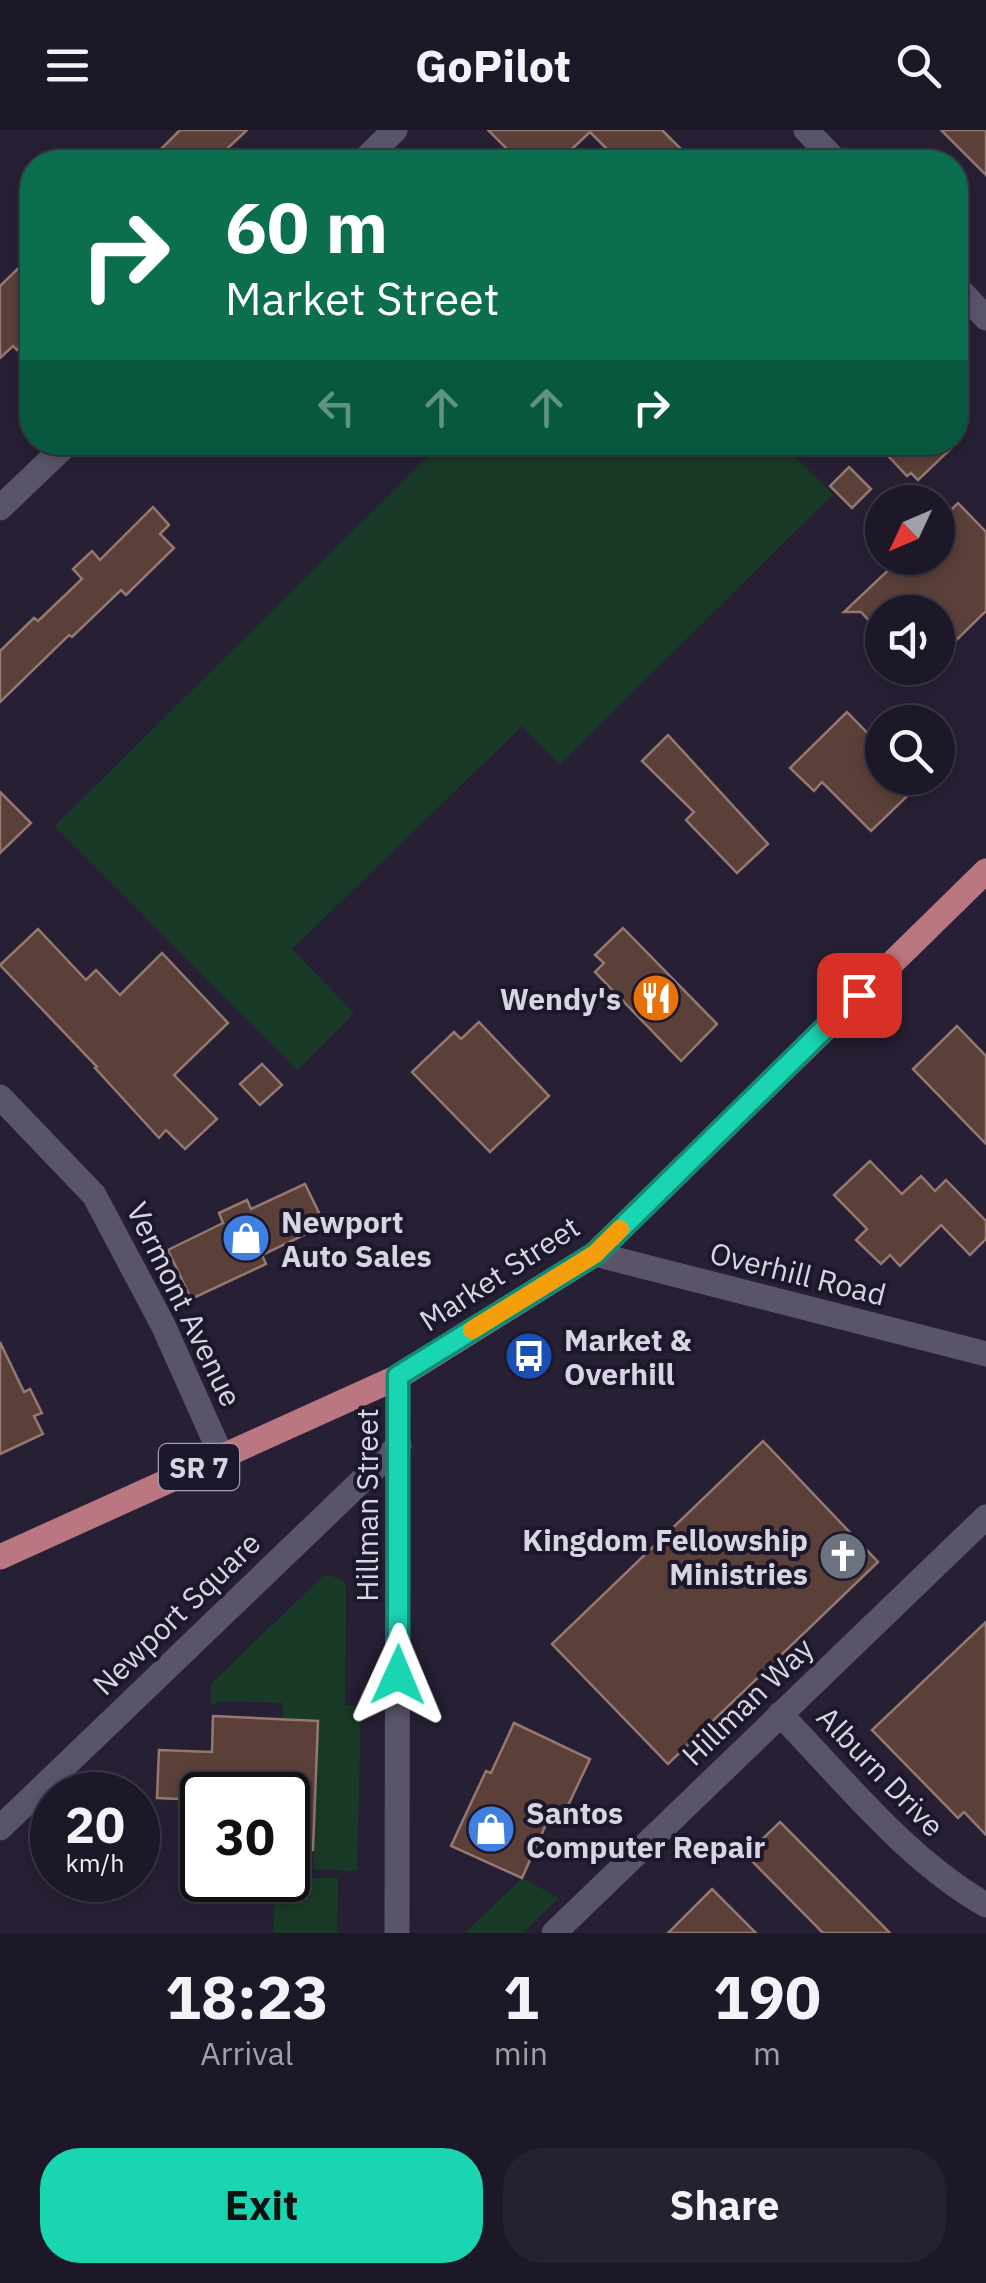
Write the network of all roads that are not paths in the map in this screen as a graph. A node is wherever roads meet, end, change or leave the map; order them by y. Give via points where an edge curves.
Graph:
1 (396, 130) edge
2 (806, 130) edge
3 (375, 150) edge
4 (825, 150) edge
5 (968, 299) edge
6 (986, 318) edge
7 (55, 455) edge
8 (0, 508) edge
9 (986, 872) edge
10 (0, 1097) edge
11 (595, 1254) junction
12 (986, 1354) edge
13 (398, 1376) junction
14 (398, 1446) junction
15 (222, 1457) junction
16 (986, 1517) edge
17 (0, 1557) edge
18 (780, 1714) junction
19 (0, 1828) edge
20 (986, 1905) edge
21 (397, 1933) edge
22 (554, 1933) edge

1 - 3 street
2 - 4 street
5 - 6 street
7 - 8 street
9 - 11 main road, Market Street / SR 7
10 - 15 street, Vermont Avenue via 94,1196 163,1324
11 - 12 street, Overhill Road
11 - 13 main road, Market Street / SR 7
13 - 14 street, Hillman Street
13 - 15 main road, Market Street / SR 7
14 - 19 street, Newport Square
14 - 21 street, Hillman Street
15 - 17 main road, Market Street / SR 7
16 - 18 street, Hillman Way
18 - 20 street, Alburn Drive via 910,1850
18 - 22 street, Hillman Way

